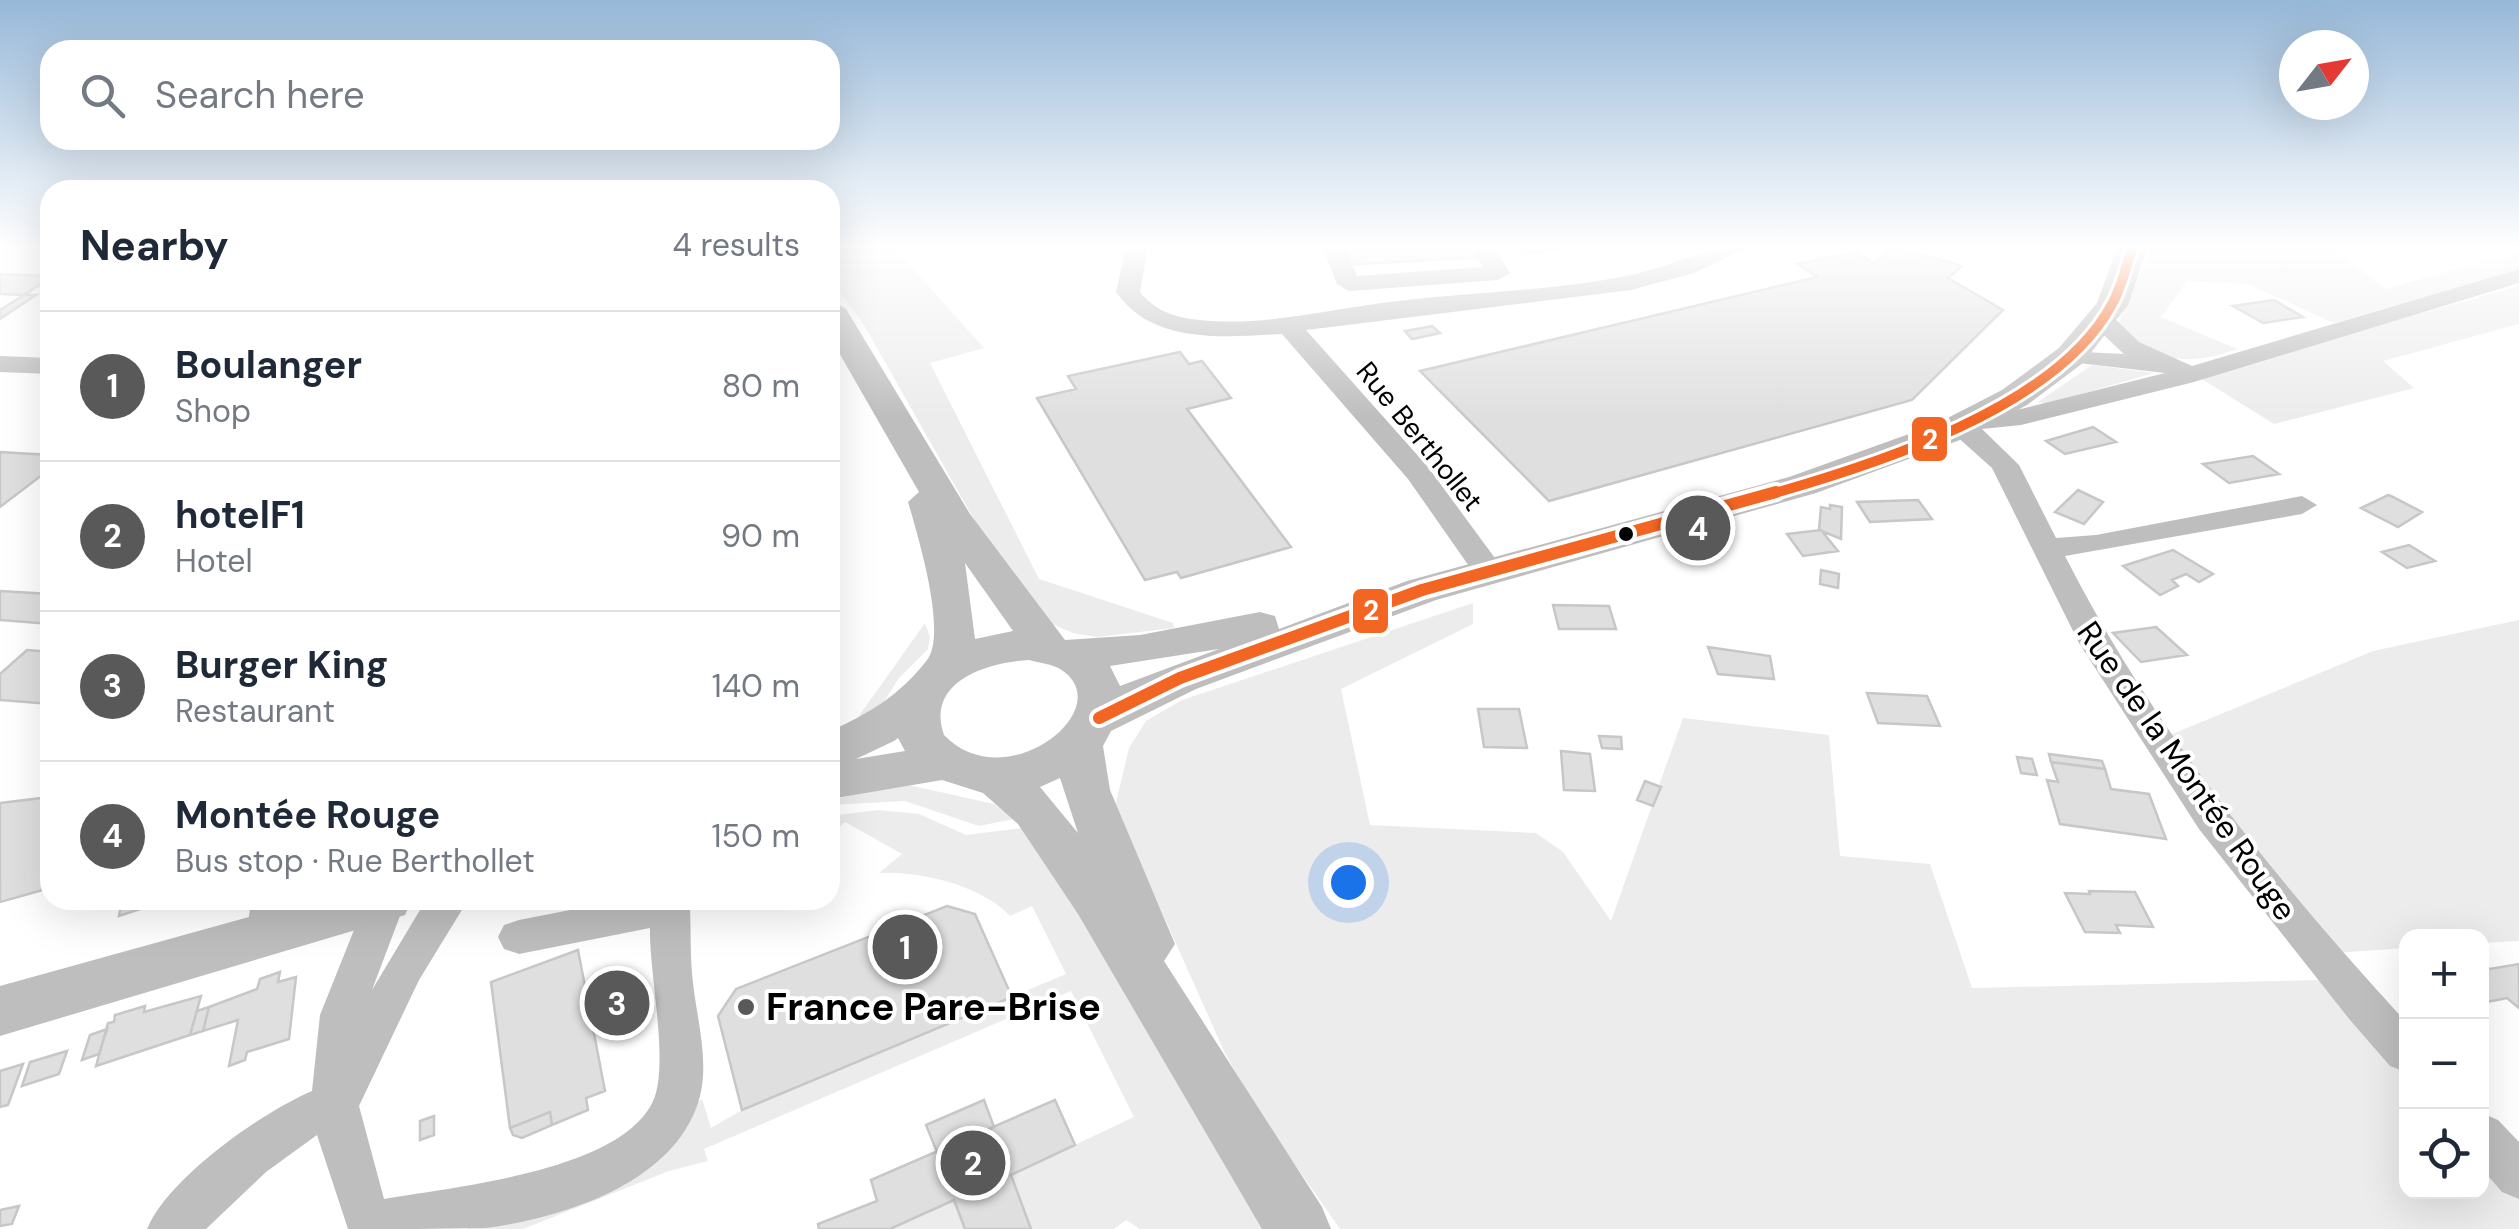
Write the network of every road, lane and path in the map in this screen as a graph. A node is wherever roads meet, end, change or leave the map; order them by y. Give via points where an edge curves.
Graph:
1 (1138, 303) edge
2 (1383, 303) edge
3 (1474, 303) edge
4 (2111, 303) edge
5 (2425, 303) edge
6 (1386, 311) junction
7 (2102, 320) junction
8 (840, 324) edge
9 (1289, 326) junction
10 (2070, 356) junction
11 (0, 364) edge
12 (40, 366) edge
13 (2205, 367) junction
14 (1956, 427) junction
15 (910, 450) junction
16 (2302, 505) dead end
17 (2046, 548) junction
18 (1488, 572) junction
19 (1431, 587) junction
20 (1058, 651) junction
21 (950, 666) junction
22 (920, 701) junction
23 (1090, 732) junction
24 (840, 746) edge
25 (944, 762) junction
26 (994, 775) junction
27 (840, 779) edge
28 (313, 910) edge
29 (382, 910) edge
30 (442, 910) edge
31 (660, 910) edge
32 (670, 910) edge
33 (269, 916) edge
34 (519, 938) dead end
35 (1162, 1003) junction
36 (0, 1010) edge
37 (2399, 1044) edge
38 (338, 1101) junction
39 (2489, 1143) edge
40 (2519, 1176) edge
41 (372, 1227) edge
42 (172, 1229) edge
43 (1300, 1229) edge

1 - 9 street via 1146,313 1202,328
2 - 6 street
3 - 6 street, Rue Berthollet
4 - 7 main road
5 - 13 street
6 - 9 street, Rue Berthollet
7 - 10 main road
7 - 13 street via 2149,358
8 - 15 main road
9 - 18 street, Rue Berthollet via 1418,473
10 - 13 street
10 - 14 main road
11 - 12 street
13 - 14 street via 2021,417
14 - 17 street, Rue de la Montée Rouge via 1985,443 2005,465
14 - 18 main road via 1842,472
15 - 20 main road via 963,534
15 - 21 main road via 941,546 954,621
16 - 17 street
17 - 37 street, Rue de la Montée Rouge via 2109,667 2225,836 2305,940
18 - 19 main road
19 - 20 main road via 1188,642
19 - 23 main road via 1155,686
20 - 21 main road via 997,647
20 - 23 main road via 1098,682
21 - 22 main road
22 - 24 main road
22 - 25 main road via 921,739
23 - 26 main road via 1050,765
23 - 35 main road via 1086,790 1153,956
25 - 26 main road
25 - 27 main road
26 - 35 main road via 1036,811
28 - 33 main road
29 - 38 street via 338,1030 332,1074
30 - 38 street via 404,968
31 - 34 street
32 - 41 street via 672,991 683,1046 676,1103 644,1146 580,1180
33 - 36 main road
35 - 43 main road
38 - 41 street via 342,1143
38 - 42 street via 273,1140
39 - 40 street

